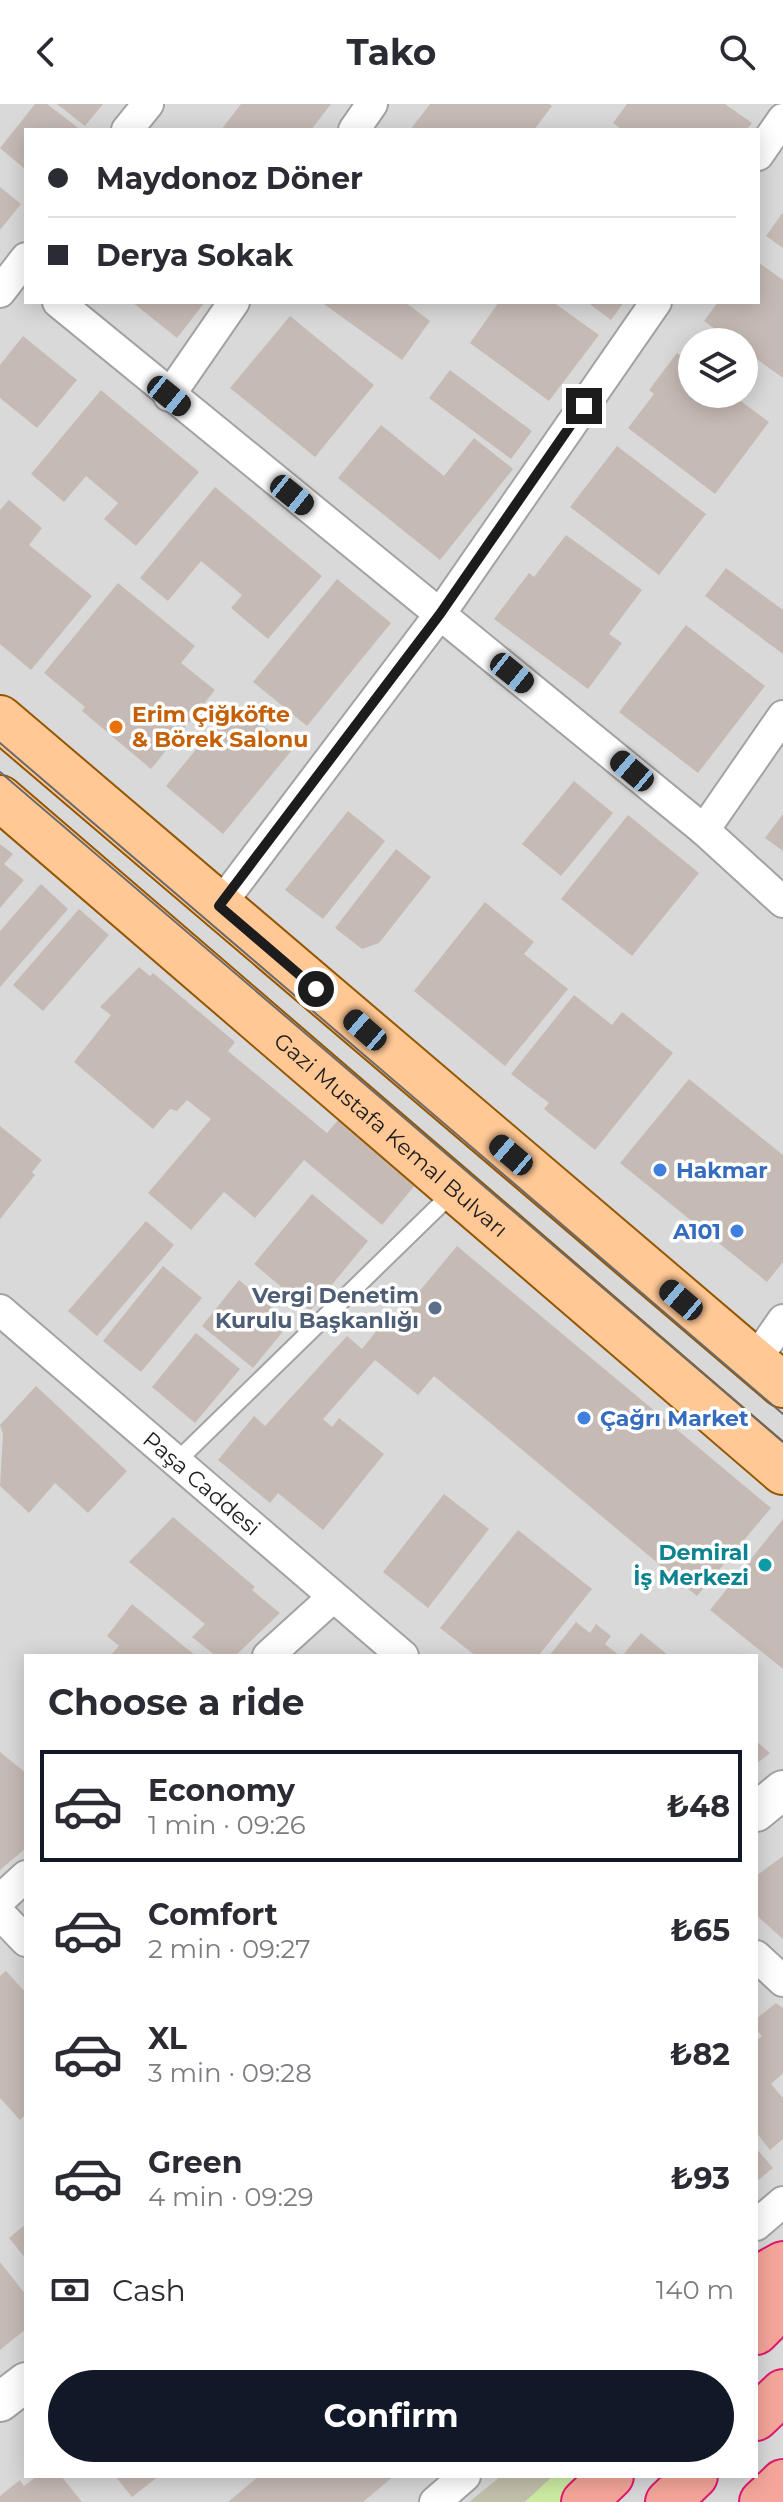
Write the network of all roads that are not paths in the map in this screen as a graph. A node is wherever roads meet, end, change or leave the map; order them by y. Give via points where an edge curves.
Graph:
1 (148, 104) edge
2 (372, 104) edge
3 (783, 119) edge
4 (129, 128) edge
5 (355, 128) edge
6 (760, 152) edge
7 (60, 304) edge
8 (233, 304) edge
9 (655, 304) edge
10 (169, 396) junction
11 (440, 614) junction
12 (783, 716) edge
13 (0, 718) edge
14 (0, 798) edge
15 (704, 830) junction
16 (783, 902) edge
17 (219, 906) junction
18 (451, 1188) junction
19 (783, 1320) edge
20 (5, 1323) edge
21 (769, 1374) edge
22 (175, 1463) junction
23 (783, 1472) edge
24 (332, 1598) junction
25 (270, 1654) edge
26 (401, 1654) edge
27 (783, 1790) edge
28 (758, 1810) edge
29 (24, 1878) edge
30 (0, 1900) edge
31 (0, 1914) edge
32 (24, 1939) edge
33 (758, 1958) edge
34 (783, 1981) edge
35 (783, 2202) edge
36 (758, 2223) edge
37 (783, 2264) edge
38 (758, 2278) edge
39 (783, 2305) edge
40 (758, 2330) edge
41 (24, 2384) edge
42 (783, 2392) edge
43 (0, 2402) edge
44 (758, 2416) edge
45 (463, 2478) edge
46 (609, 2478) edge
47 (693, 2478) edge
48 (783, 2482) edge
49 (435, 2502) edge
50 (584, 2502) edge
51 (668, 2502) edge
52 (762, 2502) edge

1 - 4 street
2 - 5 street
3 - 6 street
7 - 10 street
8 - 10 street
9 - 11 street
10 - 11 street
11 - 15 street
11 - 17 street
12 - 15 street
13 - 17 main road
14 - 18 main road, Gazi Mustafa Kemal Bulvarı
15 - 16 street
17 - 21 main road
18 - 22 lane via 442,1203
18 - 23 main road, Gazi Mustafa Kemal Bulvarı
19 - 21 street
20 - 22 street, Paşa Caddesi
22 - 24 street, Paşa Caddesi
24 - 25 street
24 - 26 street, Paşa Caddesi
27 - 28 street
29 - 30 street
31 - 32 street
33 - 34 street
35 - 36 street
37 - 38 highway
39 - 40 highway
41 - 43 street
42 - 44 highway
45 - 49 street
46 - 50 highway
47 - 51 highway
48 - 52 highway

